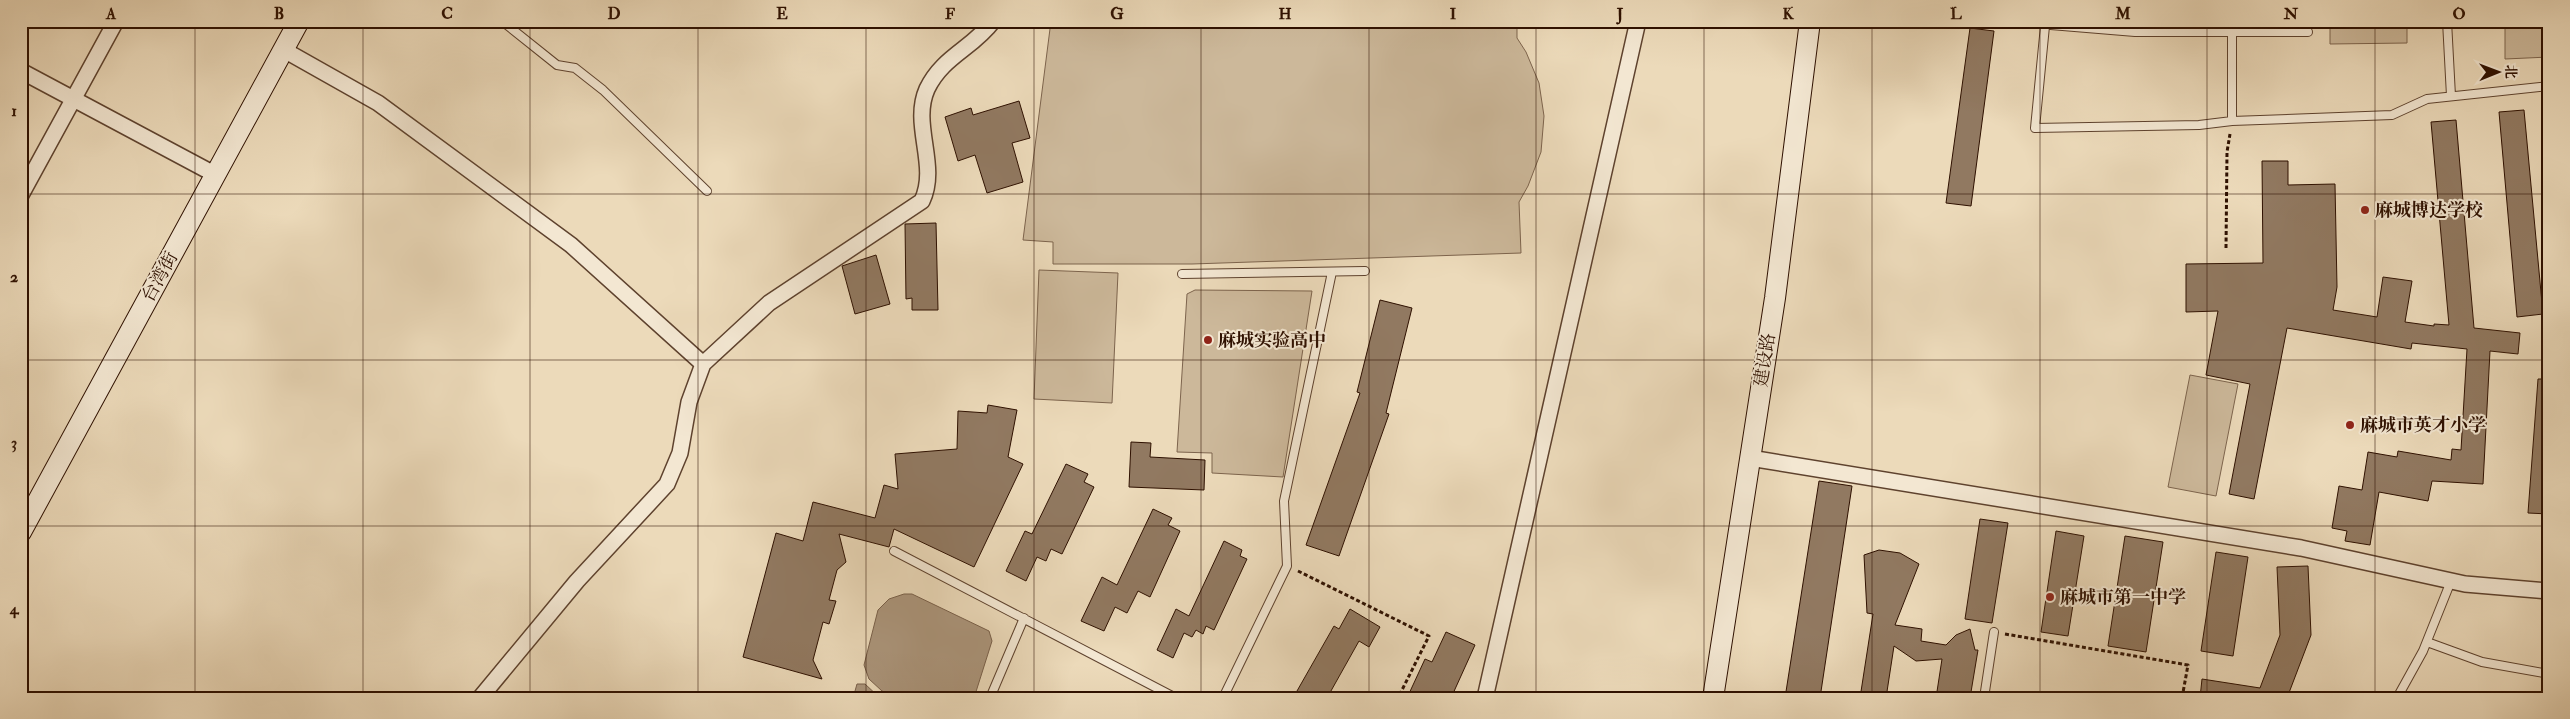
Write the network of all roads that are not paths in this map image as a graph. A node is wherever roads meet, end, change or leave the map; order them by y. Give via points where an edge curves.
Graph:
1 (116, 21) edge
2 (299, 21) edge
3 (502, 21) edge
4 (993, 21) edge
5 (1638, 21) edge
6 (1810, 21) edge
7 (2000, 21) edge
8 (2447, 21) edge
9 (2044, 26) junction
10 (2232, 32) junction
11 (2308, 32) dead end
12 (284, 50) junction
13 (21, 72) edge
14 (2549, 86) edge
15 (2451, 96) junction
16 (74, 99) junction
17 (2232, 121) junction
18 (216, 175) junction
19 (707, 190) dead end
20 (21, 195) edge
21 (1366, 271) dead end
22 (1332, 272) junction
23 (1182, 274) dead end
24 (703, 364) junction
25 (1750, 458) junction
26 (21, 532) edge
27 (894, 551) dead end
28 (2451, 581) junction
29 (2549, 591) edge
30 (1024, 618) junction
31 (1994, 632) road end
32 (2427, 642) junction
33 (2549, 674) edge
34 (480, 698) edge
35 (990, 698) edge
36 (1176, 698) edge
37 (1223, 698) edge
38 (1485, 698) edge
39 (1713, 698) edge
40 (1984, 698) edge
41 (2397, 698) edge

1 - 16 street
2 - 12 street, 台湾街
3 - 19 lane via 557,65 575,68 602,90
4 - 24 street via 975,41 947,60 924,96 922,113 928,181 922,201 769,303
5 - 38 street
6 - 25 street, 建设路 via 1775,298
7 - 9 lane
8 - 15 lane
9 - 10 lane via 2135,32
9 - 17 lane via 2036,128 2199,125
10 - 11 lane
10 - 17 lane
12 - 18 street, 台湾街
12 - 24 street via 378,102 571,245
13 - 16 street
14 - 15 lane
15 - 17 lane via 2427,99 2392,115
16 - 18 street
16 - 20 street
18 - 26 street, 台湾街
21 - 22 lane
22 - 23 lane
22 - 37 lane via 1284,500 1287,566
24 - 34 street via 689,402 680,453 667,484 577,581
25 - 28 street via 2301,548
25 - 39 street, 建设路
27 - 30 lane
28 - 29 street
28 - 32 lane
30 - 35 lane
30 - 36 lane
31 - 40 lane
32 - 33 lane via 2482,662
32 - 41 lane

